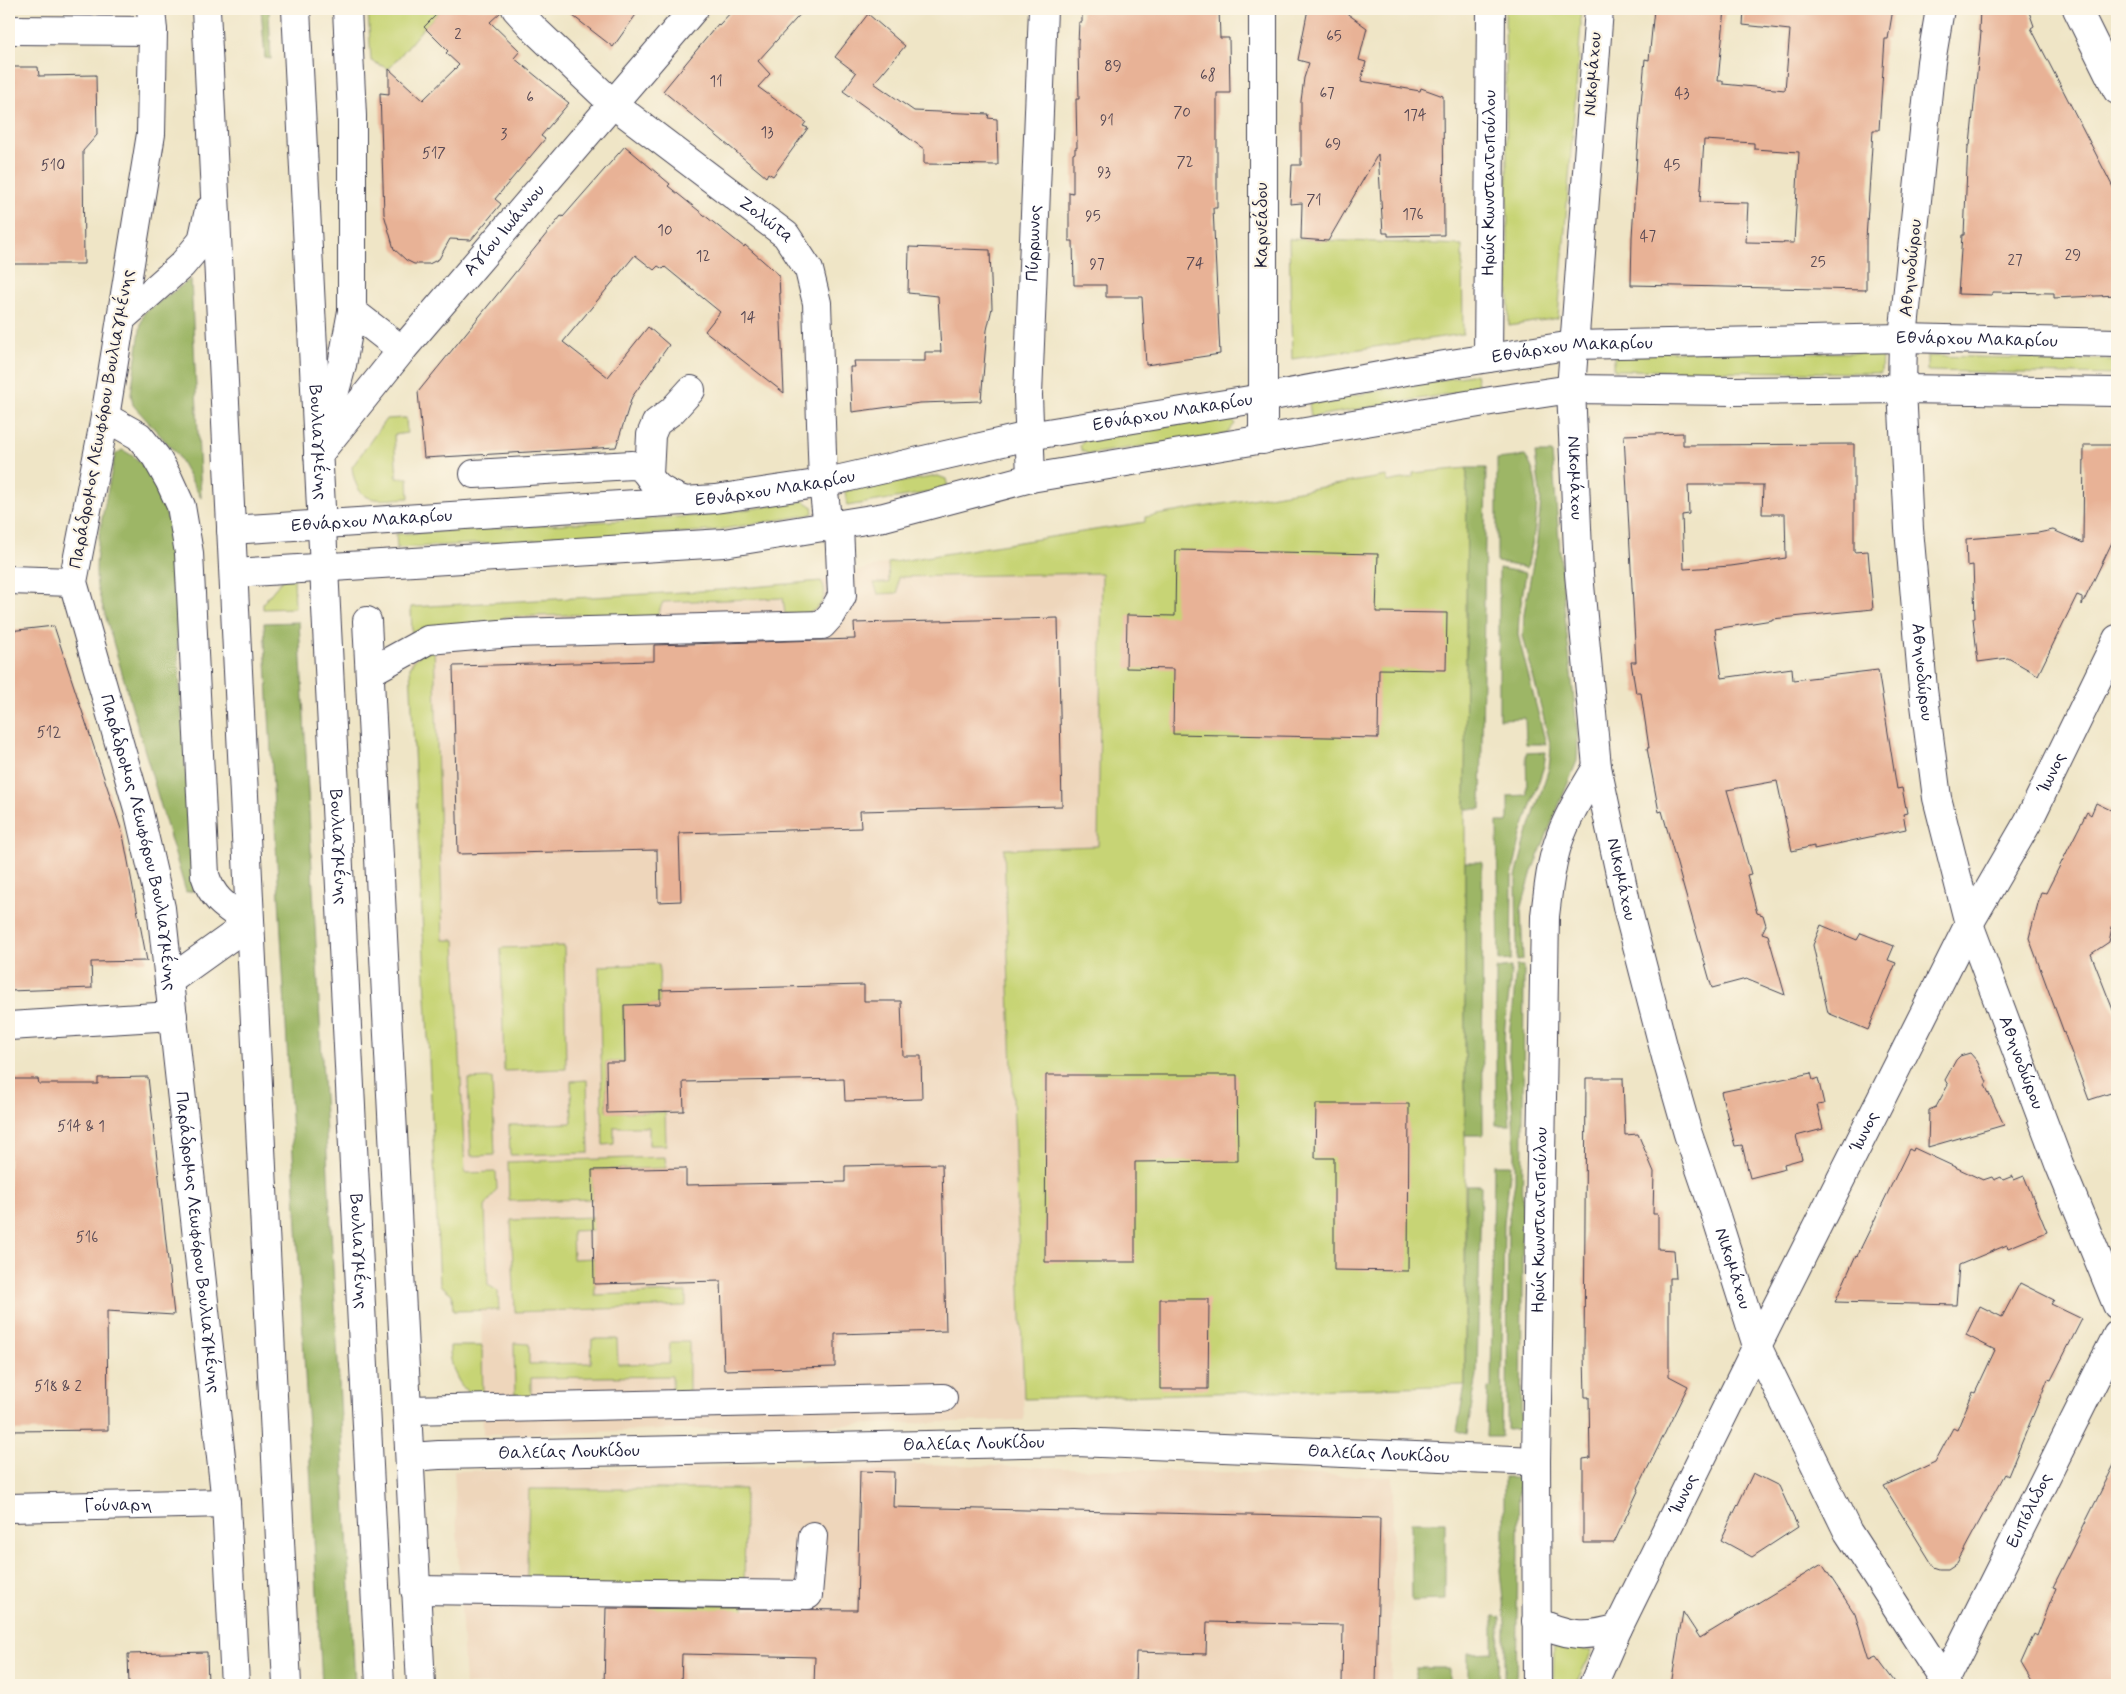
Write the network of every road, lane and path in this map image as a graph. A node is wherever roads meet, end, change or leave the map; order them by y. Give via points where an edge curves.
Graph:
1 (206, 9) edge
2 (296, 9) edge
3 (347, 9) edge
4 (516, 9) edge
5 (694, 9) edge
6 (1043, 9) edge
7 (1263, 9) edge
8 (1491, 9) edge
9 (1599, 9) edge
10 (1940, 9) edge
11 (2077, 9) edge
12 (152, 20) edge
13 (9, 30) edge
14 (2117, 90) edge
15 (613, 104) junction
16 (214, 189) junction
17 (352, 311) junction
18 (121, 319) junction
19 (1903, 338) junction
20 (2117, 343) edge
21 (1573, 345) junction
22 (402, 350) junction
23 (1488, 358) junction
24 (1902, 389) junction
25 (690, 390) dead end
26 (1571, 390) junction
27 (2117, 392) edge
28 (1262, 398) junction
29 (105, 417) junction
30 (1029, 436) junction
31 (1263, 440) junction
32 (318, 455) junction
33 (474, 474) dead end
34 (649, 475) junction
35 (1031, 478) junction
36 (824, 483) junction
37 (685, 501) junction
38 (322, 524) junction
39 (834, 527) junction
40 (231, 530) junction
41 (325, 568) junction
42 (234, 573) junction
43 (9, 580) edge
44 (73, 582) junction
45 (367, 621) dead end
46 (2117, 639) edge
47 (370, 672) junction
48 (1597, 767) junction
49 (250, 923) junction
50 (1969, 924) junction
51 (169, 981) junction
52 (173, 1016) junction
53 (9, 1026) edge
54 (2117, 1306) edge
55 (2117, 1335) edge
56 (1757, 1346) junction
57 (943, 1398) dead end
58 (408, 1410) junction
59 (410, 1457) junction
60 (1536, 1461) junction
61 (226, 1503) junction
62 (9, 1508) edge
63 (813, 1536) dead end
64 (415, 1590) junction
65 (1536, 1621) junction
66 (1618, 1628) junction
67 (1944, 1684) edge
68 (235, 1685) edge
69 (287, 1685) edge
70 (380, 1685) edge
71 (421, 1685) edge
72 (1537, 1685) edge
73 (1592, 1685) edge

1 - 16 street
2 - 32 street, Βουλιαγμένης
3 - 17 street via 352,116
4 - 15 street, Ζολώτα
5 - 15 street, Αγίου Ιωάννου
6 - 30 street, Πύρρωνος
7 - 28 street, Καρνεάδου
8 - 23 street, Ηρώς Κωνσταντοπούλου
9 - 21 street, Νικομάχου
10 - 19 street, Αθηνοδώρου via 1931,62
11 - 14 street
12 - 13 street
12 - 18 street, Παράδρομος Λεωφόρου Βουλιαγμένης via 151,134
15 - 22 street, Αγίου Ιωάννου
15 - 36 street, Ζολώτα via 786,235 810,270 817,302
16 - 18 street via 202,241 182,265
16 - 40 street
17 - 22 street
17 - 32 street via 342,365
18 - 29 street, Παράδρομος Λεωφόρου Βουλιαγμένης
19 - 20 street, Εθνάρχου Μακαρίου
19 - 21 street, Εθνάρχου Μακαρίου
19 - 24 street, Αθηνοδώρου
21 - 23 street, Εθνάρχου Μακαρίου
21 - 26 street, Νικομάχου
22 - 32 street, Αγίου Ιωάννου
23 - 28 street, Εθνάρχου Μακαρίου
24 - 26 street
24 - 27 street
24 - 50 street, Αθηνοδώρου via 1909,529 1924,698 1938,798
25 - 34 street via 672,411 656,423 651,435
26 - 31 street
26 - 48 street, Νικομάχου via 1579,574
28 - 30 street, Εθνάρχου Μακαρίου
28 - 31 street, Καρνεάδου
29 - 44 street, Παράδρομος Λεωφόρου Βουλιαγμένης
29 - 49 street via 139,436 156,457 181,506 190,571 205,875 219,902
30 - 35 street, Πύρρωνος
30 - 36 street, Εθνάρχου Μακαρίου
31 - 35 street
32 - 38 street, Βουλιαγμένης
33 - 34 street via 632,465 640,466
34 - 37 street via 656,487
35 - 39 street
36 - 37 street, Εθνάρχου Μακαρίου
36 - 39 street, Ζολώτα
37 - 38 street, Εθνάρχου Μακαρίου
38 - 40 street, Εθνάρχου Μακαρίου
38 - 41 street, Βουλιαγμένης
39 - 41 street via 724,543
39 - 47 street, Ζολώτα via 842,596 822,624 512,633 428,640
40 - 42 street
41 - 42 street
41 - 70 street, Βουλιαγμένης
42 - 49 street
43 - 44 street
44 - 51 street, Παράδρομος Λεωφόρου Βουλιαγμένης via 151,860 161,908
45 - 47 street
46 - 50 street, Ίωνος via 2028,822
47 - 58 street
48 - 56 street, Νικομάχου via 1628,911 1666,1057
48 - 60 street, Ηρώς Κωνσταντοπούλου via 1577,800 1558,843 1549,878 1545,916
49 - 51 street
49 - 69 street
50 - 54 street, Αθηνοδώρου via 2059,1164
50 - 56 street, Ίωνος
51 - 52 street, Παράδρομος Λεωφόρου Βουλιαγμένης
52 - 53 street
52 - 61 street, Παράδρομος Λεωφόρου Βουλιαγμένης
55 - 67 street, Ευπόλιδος
56 - 66 street, Ίωνος
56 - 67 street, Νικομάχου via 1848,1532
57 - 58 street
58 - 59 street
59 - 60 street, Θαλείας Λουκίδου via 1076,1442
59 - 64 street
60 - 65 street, Ηρώς Κωνσταντοπούλου
61 - 62 street, Γούναρη
61 - 68 street, Παράδρομος Λεωφόρου Βουλιαγμένης
63 - 64 street via 808,1595
64 - 71 street
65 - 66 street via 1554,1630 1574,1634 1596,1635
65 - 72 street, Ηρώς Κωνσταντοπούλου
66 - 73 street, Ίωνος

